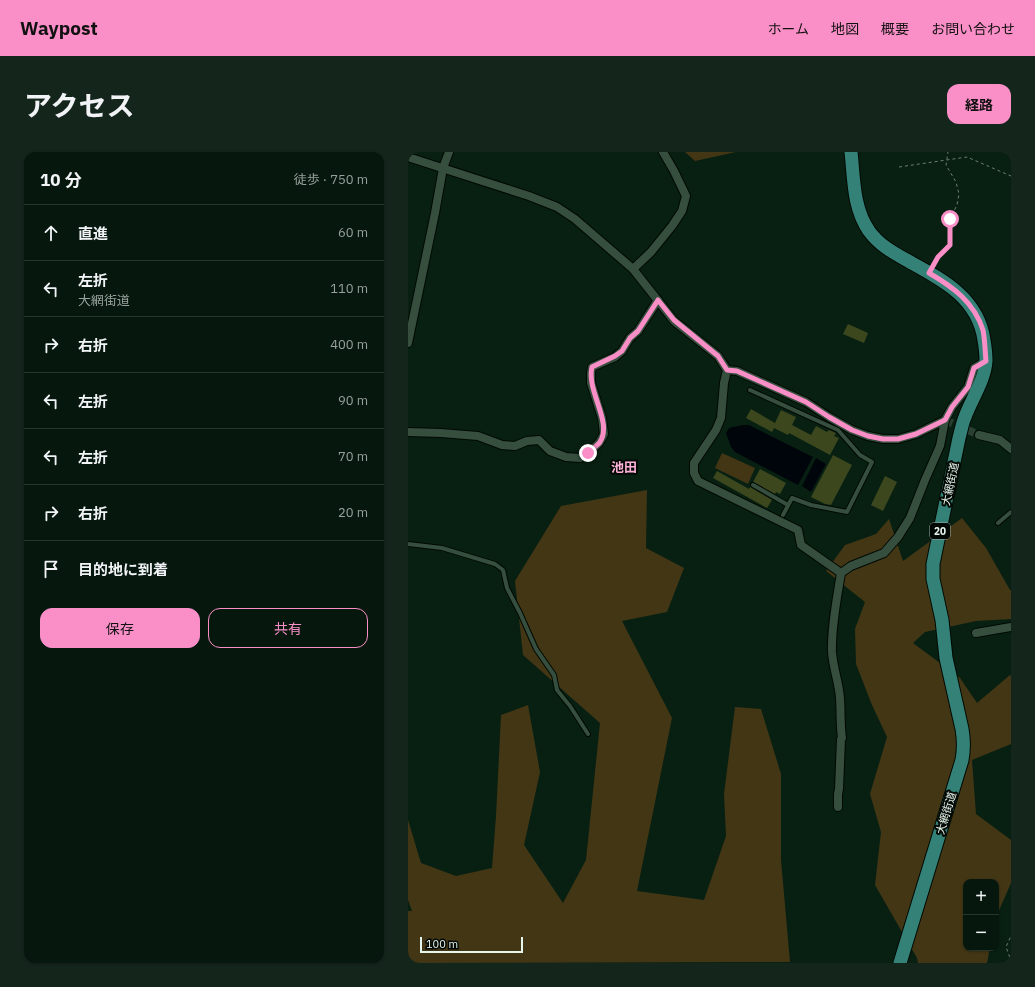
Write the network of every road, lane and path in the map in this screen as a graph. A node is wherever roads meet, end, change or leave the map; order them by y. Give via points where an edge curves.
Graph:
1 (448, 152) edge
2 (663, 152) edge
3 (851, 152) edge
4 (948, 152) edge
5 (408, 157) edge
6 (947, 160) junction
7 (898, 167) dead end
8 (443, 168) junction
9 (1011, 176) edge
10 (633, 269) junction
11 (929, 273) junction
12 (658, 300) junction
13 (408, 343) edge
14 (986, 361) junction
15 (727, 370) junction
16 (750, 390) dead end
17 (945, 420) junction
18 (827, 421) junction
19 (408, 432) edge
20 (979, 435) tunnel mouth
21 (1011, 449) edge
22 (753, 485) dead end
23 (788, 506) junction
24 (1011, 512) edge
25 (783, 515) dead end
26 (998, 523) dead end
27 (408, 544) edge
28 (841, 573) junction
29 (1011, 627) edge
30 (976, 633) dead end
31 (588, 734) dead end
32 (838, 807) dead end
33 (1011, 936) edge
34 (900, 963) edge
35 (1011, 963) edge

1 - 8 street
2 - 10 street via 686,196 682,211 672,226
3 - 11 main road, 大網街道 / 20 via 855,196 859,213 867,227 885,248
4 - 6 path
5 - 8 street
6 - 7 path
6 - 9 path via 967,157
6 - 11 path via 946,165 956,182 959,194 950,219 950,245 938,257
8 - 10 street via 557,207 575,219
8 - 13 street
10 - 12 street
11 - 14 main road, 大網街道 / 20 via 950,285 977,316 983,331
12 - 15 street via 674,320 718,356
12 - 19 street via 622,351 592,367 591,383 602,418 604,434 600,442 580,458 566,457 550,451 539,440 527,440 515,446 502,445 478,436
14 - 17 street via 974,368 968,387
14 - 34 main road, 大網街道 / 20 via 959,438 933,564 933,579 942,620 946,658 964,738 964,750
15 - 18 street via 737,371 806,402
15 - 28 street via 721,418 694,463 694,473 698,481 798,530 801,545
16 - 18 lane
17 - 18 street via 916,434 898,439 868,436
17 - 28 street via 940,446 910,518 898,537 884,553 851,566
18 - 23 lane via 860,455 872,462 847,512 811,505 792,498
20 - 21 street via 1000,440
22 - 23 lane
23 - 25 lane
24 - 26 lane
27 - 31 lane via 442,548 495,564 503,570 507,588 536,649 554,675 557,690
28 - 32 street via 832,652 841,712
29 - 30 street
33 - 35 path via 1006,947

